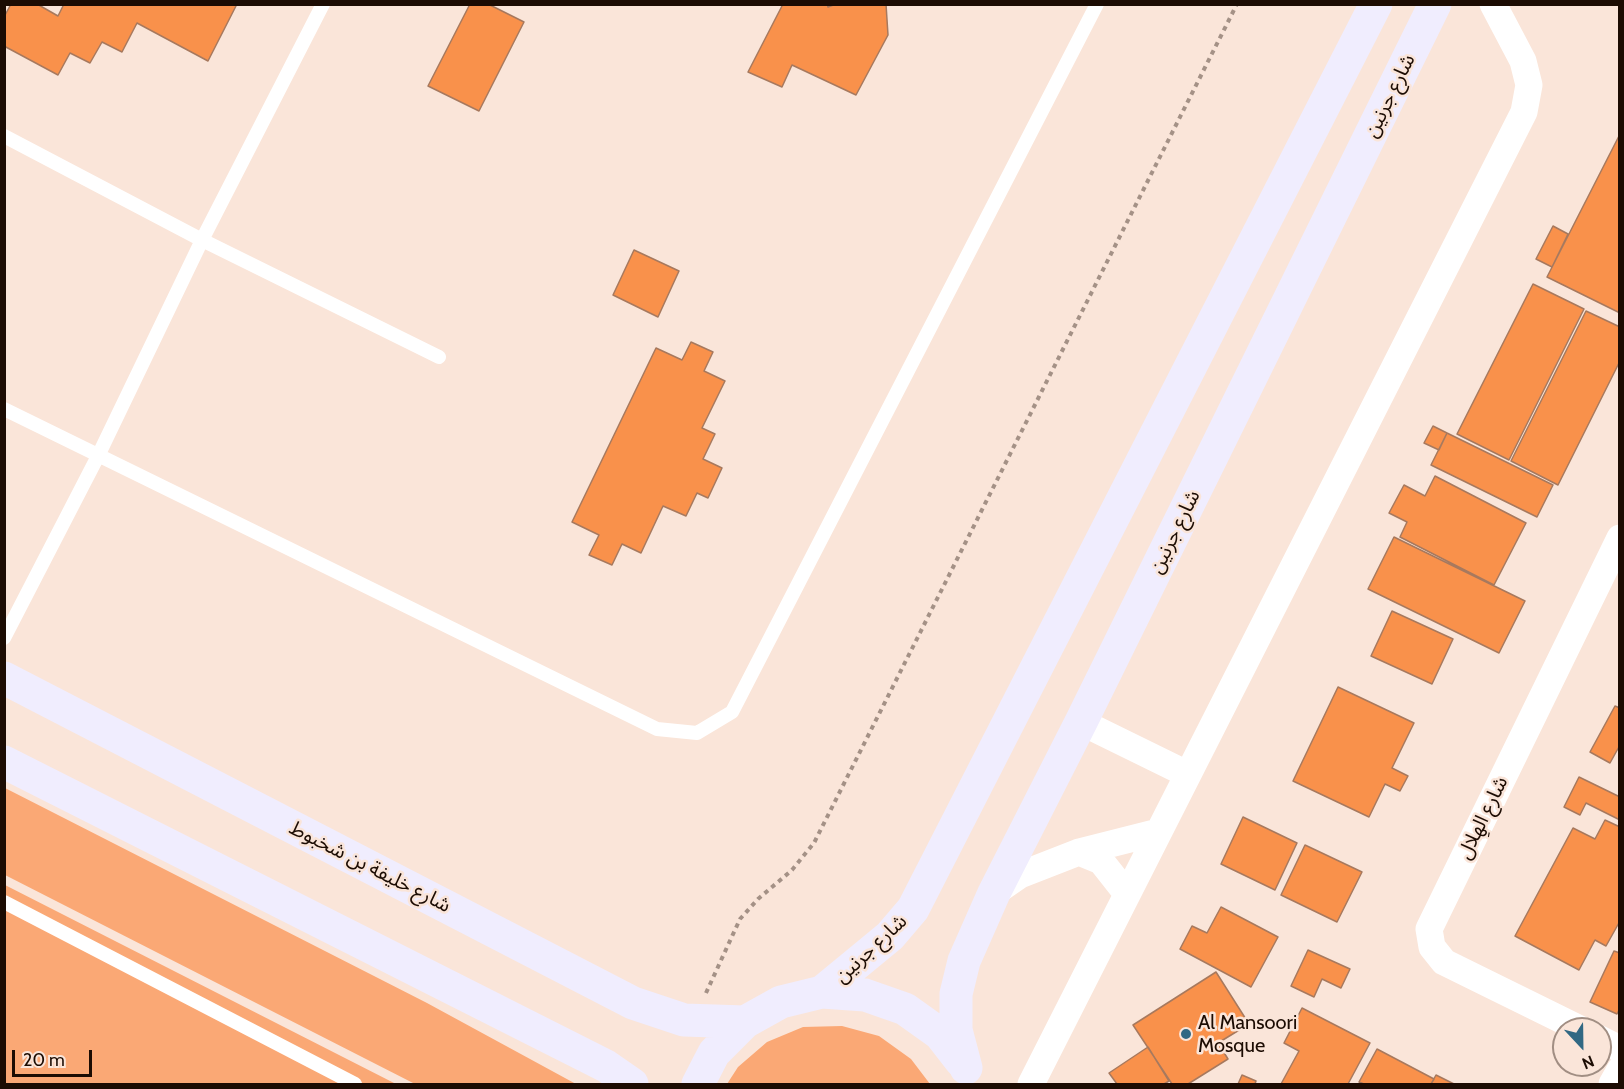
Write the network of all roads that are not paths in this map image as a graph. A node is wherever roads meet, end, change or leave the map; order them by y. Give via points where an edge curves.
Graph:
1 (323, 4) edge
2 (1097, 4) edge
3 (1376, 4) edge
4 (1435, 4) edge
5 (1493, 4) edge
6 (4, 136) edge
7 (202, 240) junction
8 (439, 357) dead end
9 (4, 409) edge
10 (98, 456) junction
11 (1620, 538) edge
12 (4, 638) edge
13 (4, 678) edge
14 (1081, 722) junction
15 (4, 762) edge
16 (1188, 774) junction
17 (1158, 832) junction
18 (1079, 852) junction
19 (994, 893) junction
20 (1127, 894) junction
21 (4, 902) edge
22 (822, 992) junction
23 (1556, 1017) edge
24 (745, 1022) junction
25 (1620, 1070) edge
26 (969, 1076) edge
27 (355, 1084) edge
28 (632, 1084) edge
29 (698, 1084) edge
30 (1031, 1084) edge
31 (1612, 1084) edge

1 - 7 lane
2 - 10 lane via 732,712 697,733 657,729
3 - 22 main road, شارع جرنين via 913,909 890,936
4 - 14 main road, شارع جرنين
5 - 16 street via 1523,62 1529,85 1524,112
6 - 7 lane
7 - 8 lane
7 - 10 lane
9 - 10 lane
10 - 12 lane
11 - 23 street, شارع الهِلال via 1429,929 1432,946 1444,962
13 - 24 main road, شارع خليفة بن شخبوط via 633,1003 684,1020
14 - 16 street
14 - 19 main road, شارع جرنين
15 - 28 main road via 606,1066
16 - 17 street
17 - 18 street
17 - 20 street
18 - 19 street via 1020,875
18 - 20 street via 1101,861
19 - 26 main road, شارع جرنين via 963,961 956,994 956,1030
20 - 30 street
21 - 27 lane
22 - 24 main road via 781,1002
22 - 26 main road via 865,994 905,1009 940,1034
24 - 29 main road via 714,1053
25 - 31 street

